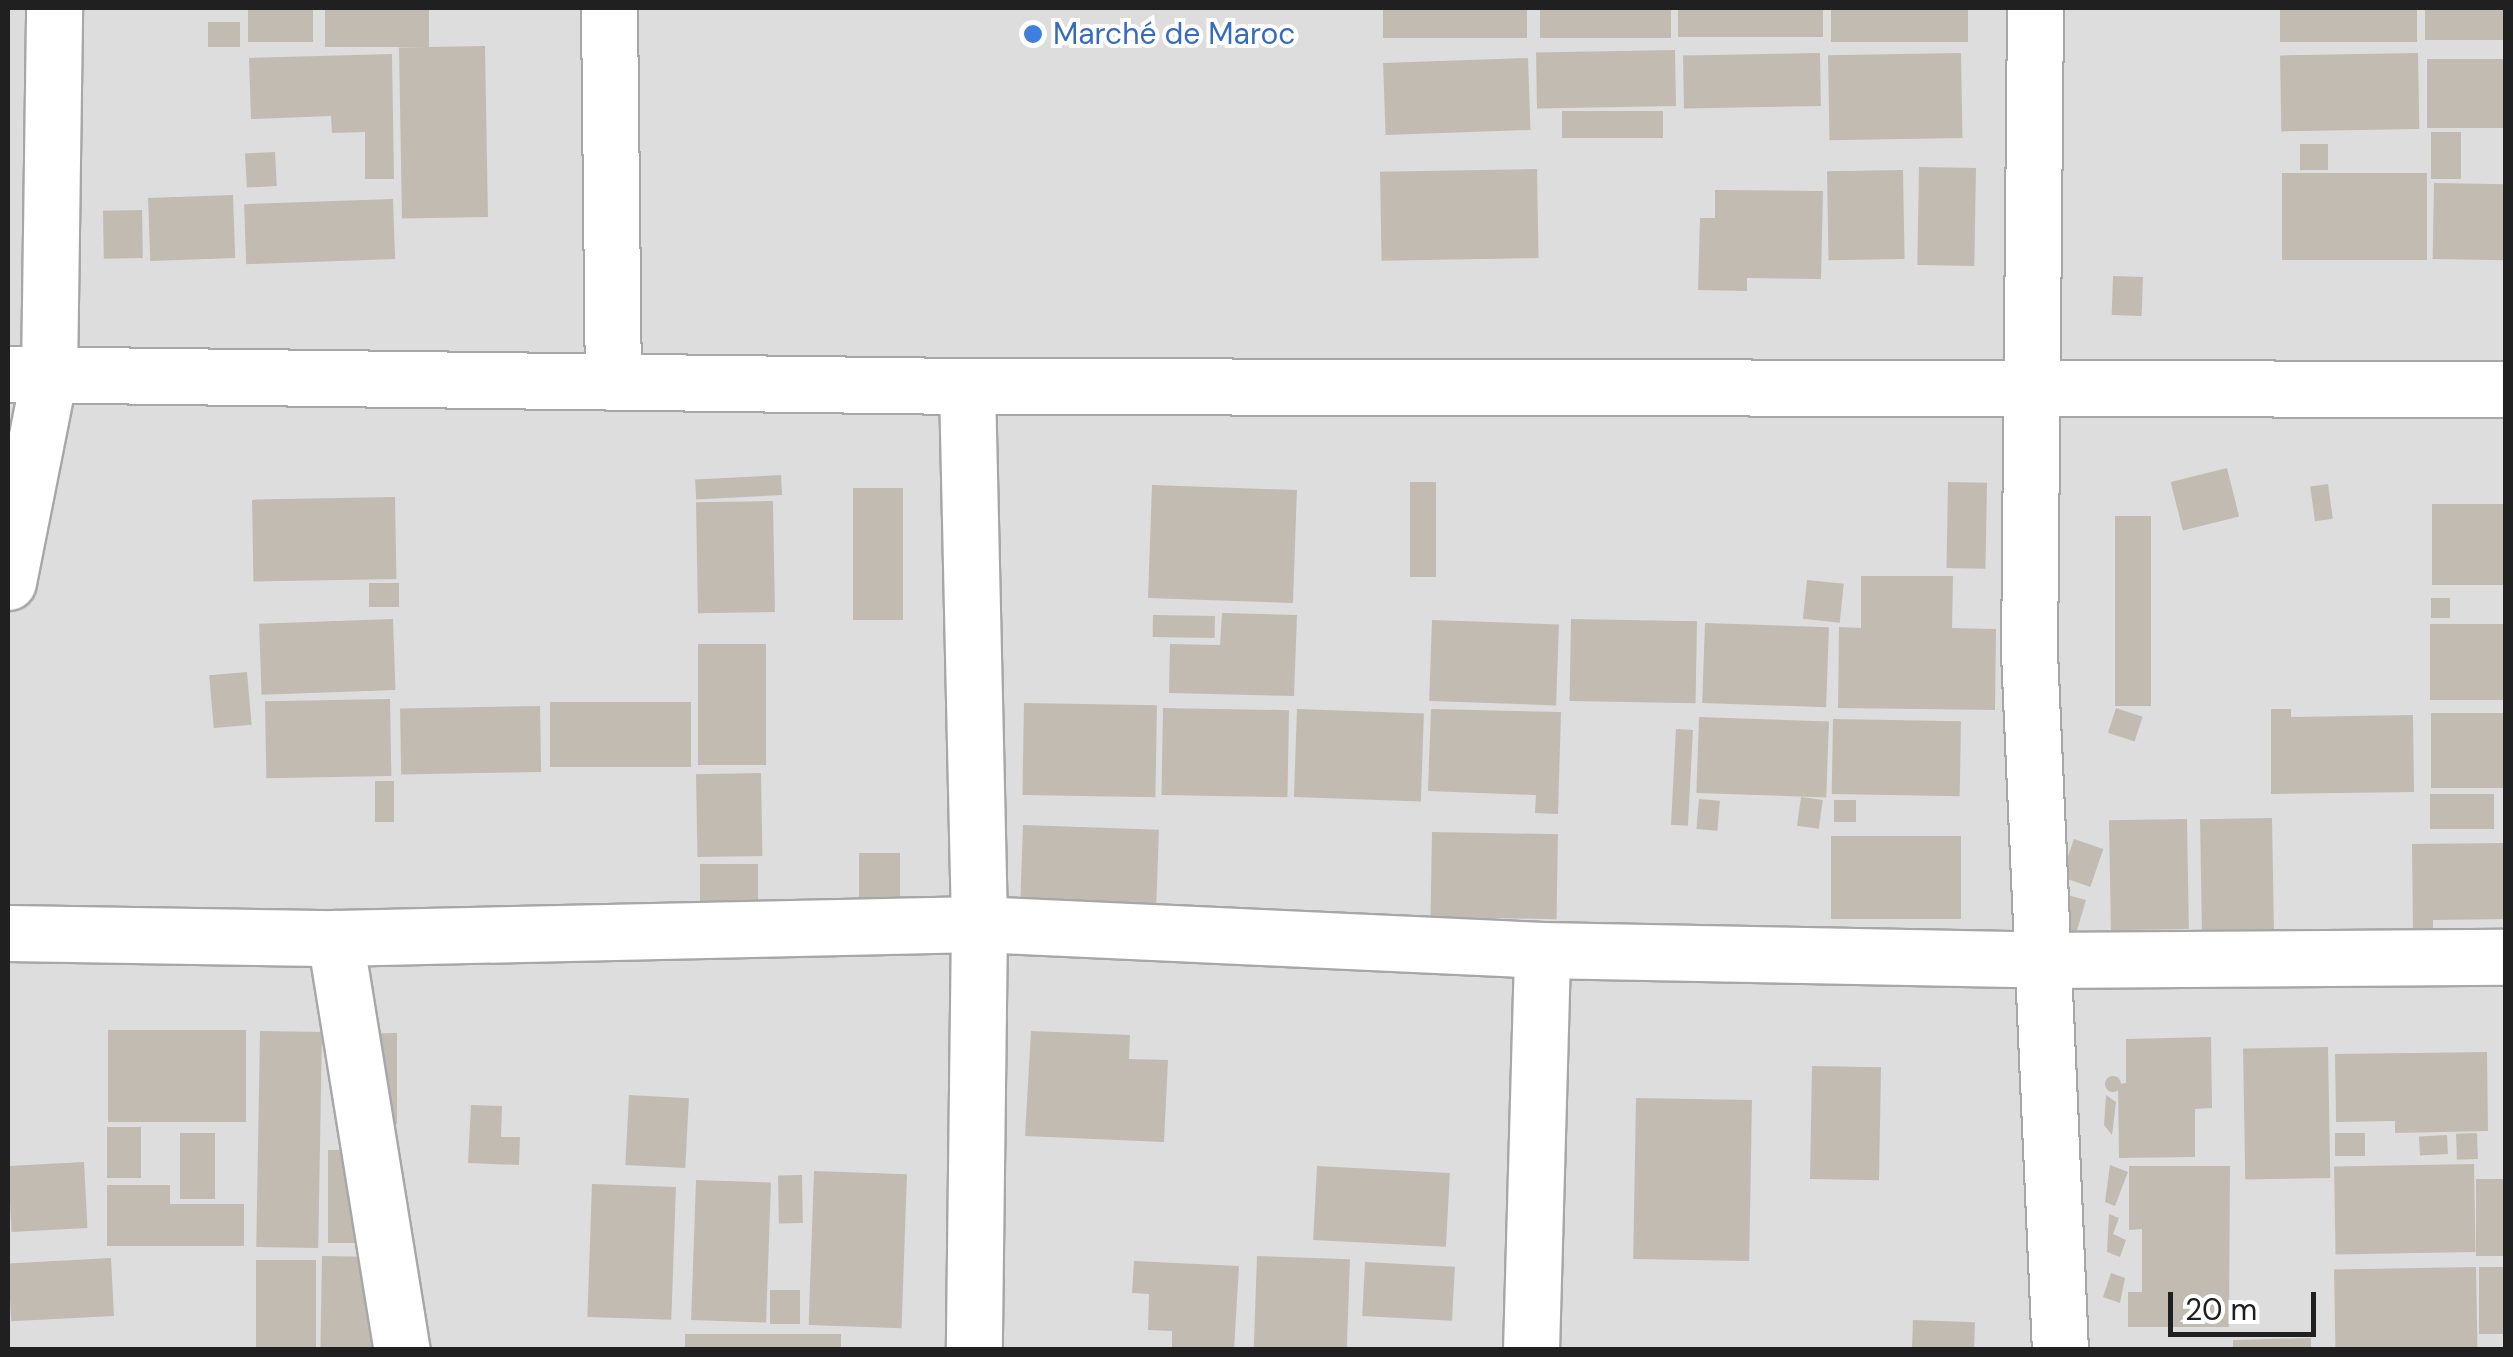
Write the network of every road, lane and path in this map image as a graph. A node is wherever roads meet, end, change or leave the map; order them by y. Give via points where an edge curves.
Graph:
1 (54, 8) edge
2 (609, 8) edge
3 (2035, 8) edge
4 (28, 375) edge
5 (614, 380) junction
6 (966, 386) junction
7 (2506, 389) edge
8 (2031, 390) junction
9 (8, 582) edge
10 (979, 924) junction
11 (8, 933) edge
12 (335, 938) junction
13 (1542, 950) junction
14 (2506, 957) edge
15 (2041, 960) junction
16 (402, 1350) edge
17 (974, 1350) edge
18 (1531, 1350) edge
19 (2060, 1350) edge

1 - 4 street
2 - 5 street
3 - 8 street
4 - 5 street
4 - 9 street
5 - 6 street
6 - 8 street
6 - 10 street
7 - 8 street
8 - 15 street via 2029,652
10 - 12 street
10 - 13 street
10 - 17 street
11 - 12 street
12 - 16 street
13 - 15 street
13 - 18 street
14 - 15 street
15 - 19 street

